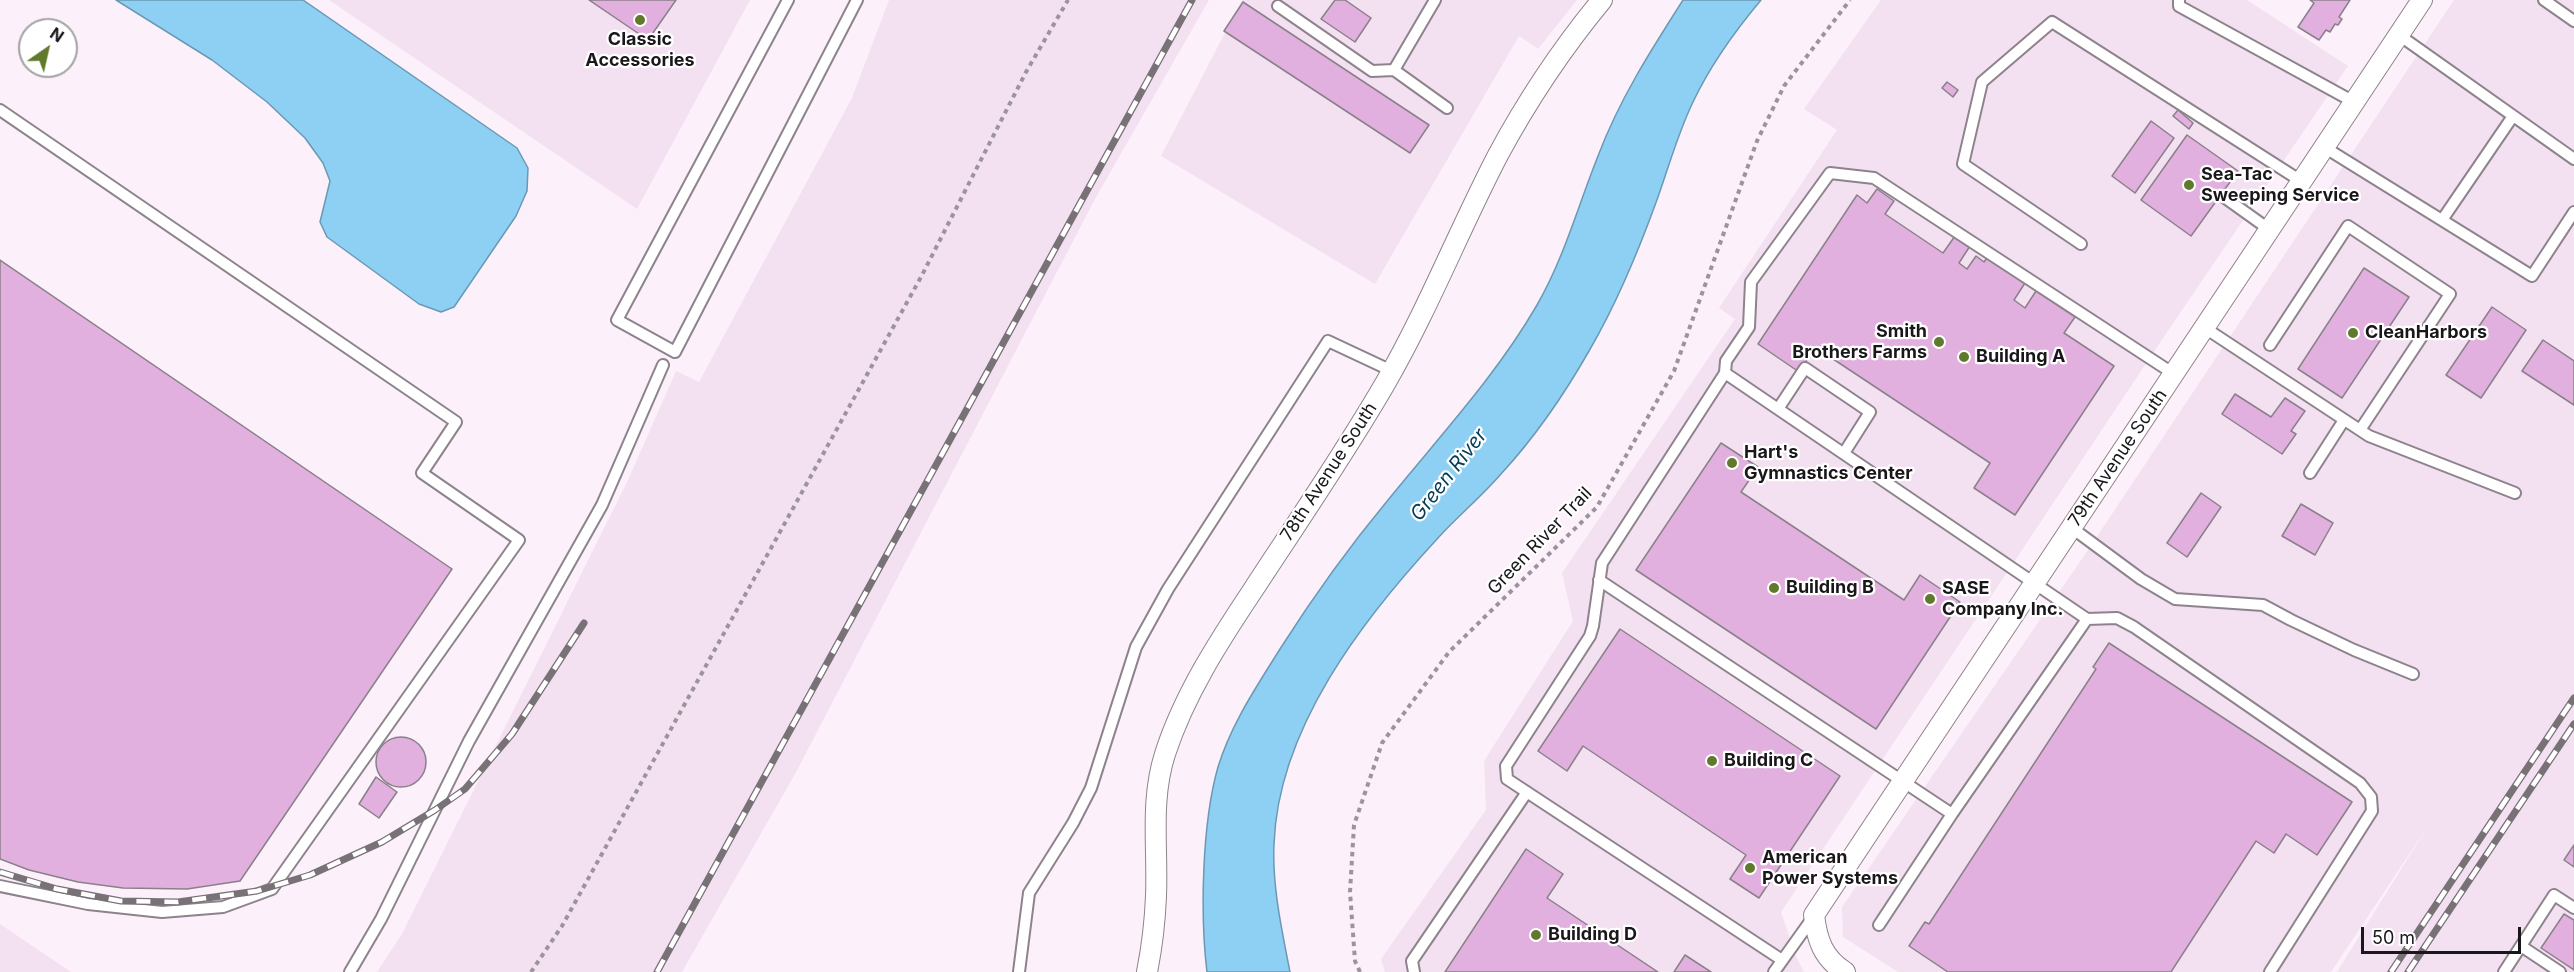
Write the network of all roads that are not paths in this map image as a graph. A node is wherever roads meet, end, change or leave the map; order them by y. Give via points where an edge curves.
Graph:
1 (788, 0) edge
2 (857, 0) edge
3 (1435, 0) edge
4 (1602, 0) edge
5 (2179, 0) edge
6 (2422, 0) edge
7 (2544, 0) edge
8 (1278, 6) dead end
9 (2574, 21) edge
10 (2399, 35) junction
11 (1394, 70) junction
12 (2354, 102) junction
13 (1447, 108) dead end
14 (0, 110) edge
15 (2513, 116) junction
16 (2324, 147) junction
17 (2574, 159) edge
18 (2301, 181) junction
19 (2224, 197) dead end
20 (2574, 212) edge
21 (2442, 220) junction
22 (2270, 230) junction
23 (2081, 244) dead end
24 (2205, 328) junction
25 (2270, 345) dead end
26 (663, 365) dead end
27 (1392, 371) junction
28 (1725, 373) junction
29 (2174, 374) junction
30 (1778, 409) junction
31 (2344, 420) junction
32 (2360, 430) junction
33 (1844, 453) junction
34 (2310, 473) dead end
35 (2515, 493) dead end
36 (2072, 528) junction
37 (1599, 580) junction
38 (2035, 583) junction
39 (2087, 619) junction
40 (2413, 674) dead end
41 (1903, 782) junction
42 (1527, 792) junction
43 (1952, 814) junction
44 (0, 886) edge
45 (2574, 908) edge
46 (1814, 915) junction
47 (1879, 925) dead end
48 (2521, 946) junction
49 (1782, 960) junction
50 (350, 972) edge
51 (1019, 972) edge
52 (1147, 972) edge
53 (1414, 972) edge
54 (1774, 972) edge
55 (1845, 972) edge
56 (2271, 972) edge
57 (2504, 972) edge
58 (2560, 972) edge

1 - 2 lane via 617,320 675,352
3 - 11 lane
4 - 27 street, 78th Avenue South via 1500,153
5 - 12 lane via 2179,6
6 - 10 street, 79th Avenue South
7 - 9 lane
8 - 11 lane via 1372,71
10 - 12 street, 79th Avenue South
10 - 15 lane
11 - 13 lane
12 - 16 street, 79th Avenue South
14 - 44 lane via 456,422 422,473 519,540 272,889 223,907 162,912 88,904
15 - 17 lane
15 - 21 lane
16 - 18 street, 79th Avenue South
16 - 21 lane
18 - 22 street, 79th Avenue South
18 - 23 lane via 2052,22 1982,82 1963,164
19 - 22 lane
20 - 21 lane via 2532,276
22 - 24 street, 79th Avenue South
24 - 29 street, 79th Avenue South
24 - 31 lane
25 - 32 lane via 2348,226 2450,294
26 - 50 lane via 602,505 469,741
27 - 51 lane via 1328,341 1168,589 1136,647 1090,788 1073,823 1029,892
27 - 52 street, 78th Avenue South via 1222,638 1180,715 1156,786 1156,895
28 - 29 lane via 1726,361 1749,327 1751,282 1830,173 1874,178
28 - 30 lane
28 - 37 lane via 1611,546 1602,562
29 - 36 street, 79th Avenue South
30 - 33 lane
30 - 33 lane via 1805,368 1870,412
31 - 32 lane
31 - 34 lane
32 - 35 lane
33 - 38 lane
36 - 38 street, 79th Avenue South
36 - 40 lane via 2141,579 2175,598 2264,605
37 - 41 lane
37 - 42 lane via 1590,636 1506,766 1507,779
38 - 39 lane
38 - 41 street, 79th Avenue South
39 - 43 lane
39 - 56 lane via 2117,618 2134,627 2360,783 2371,797 2373,811 2364,827
41 - 43 lane
41 - 46 street, 79th Avenue South
42 - 49 lane
42 - 53 lane via 1412,961
43 - 47 lane
45 - 48 lane via 2554,895
46 - 49 lane
46 - 55 street via 1822,950 1832,964
48 - 57 lane
48 - 58 lane
49 - 54 lane

